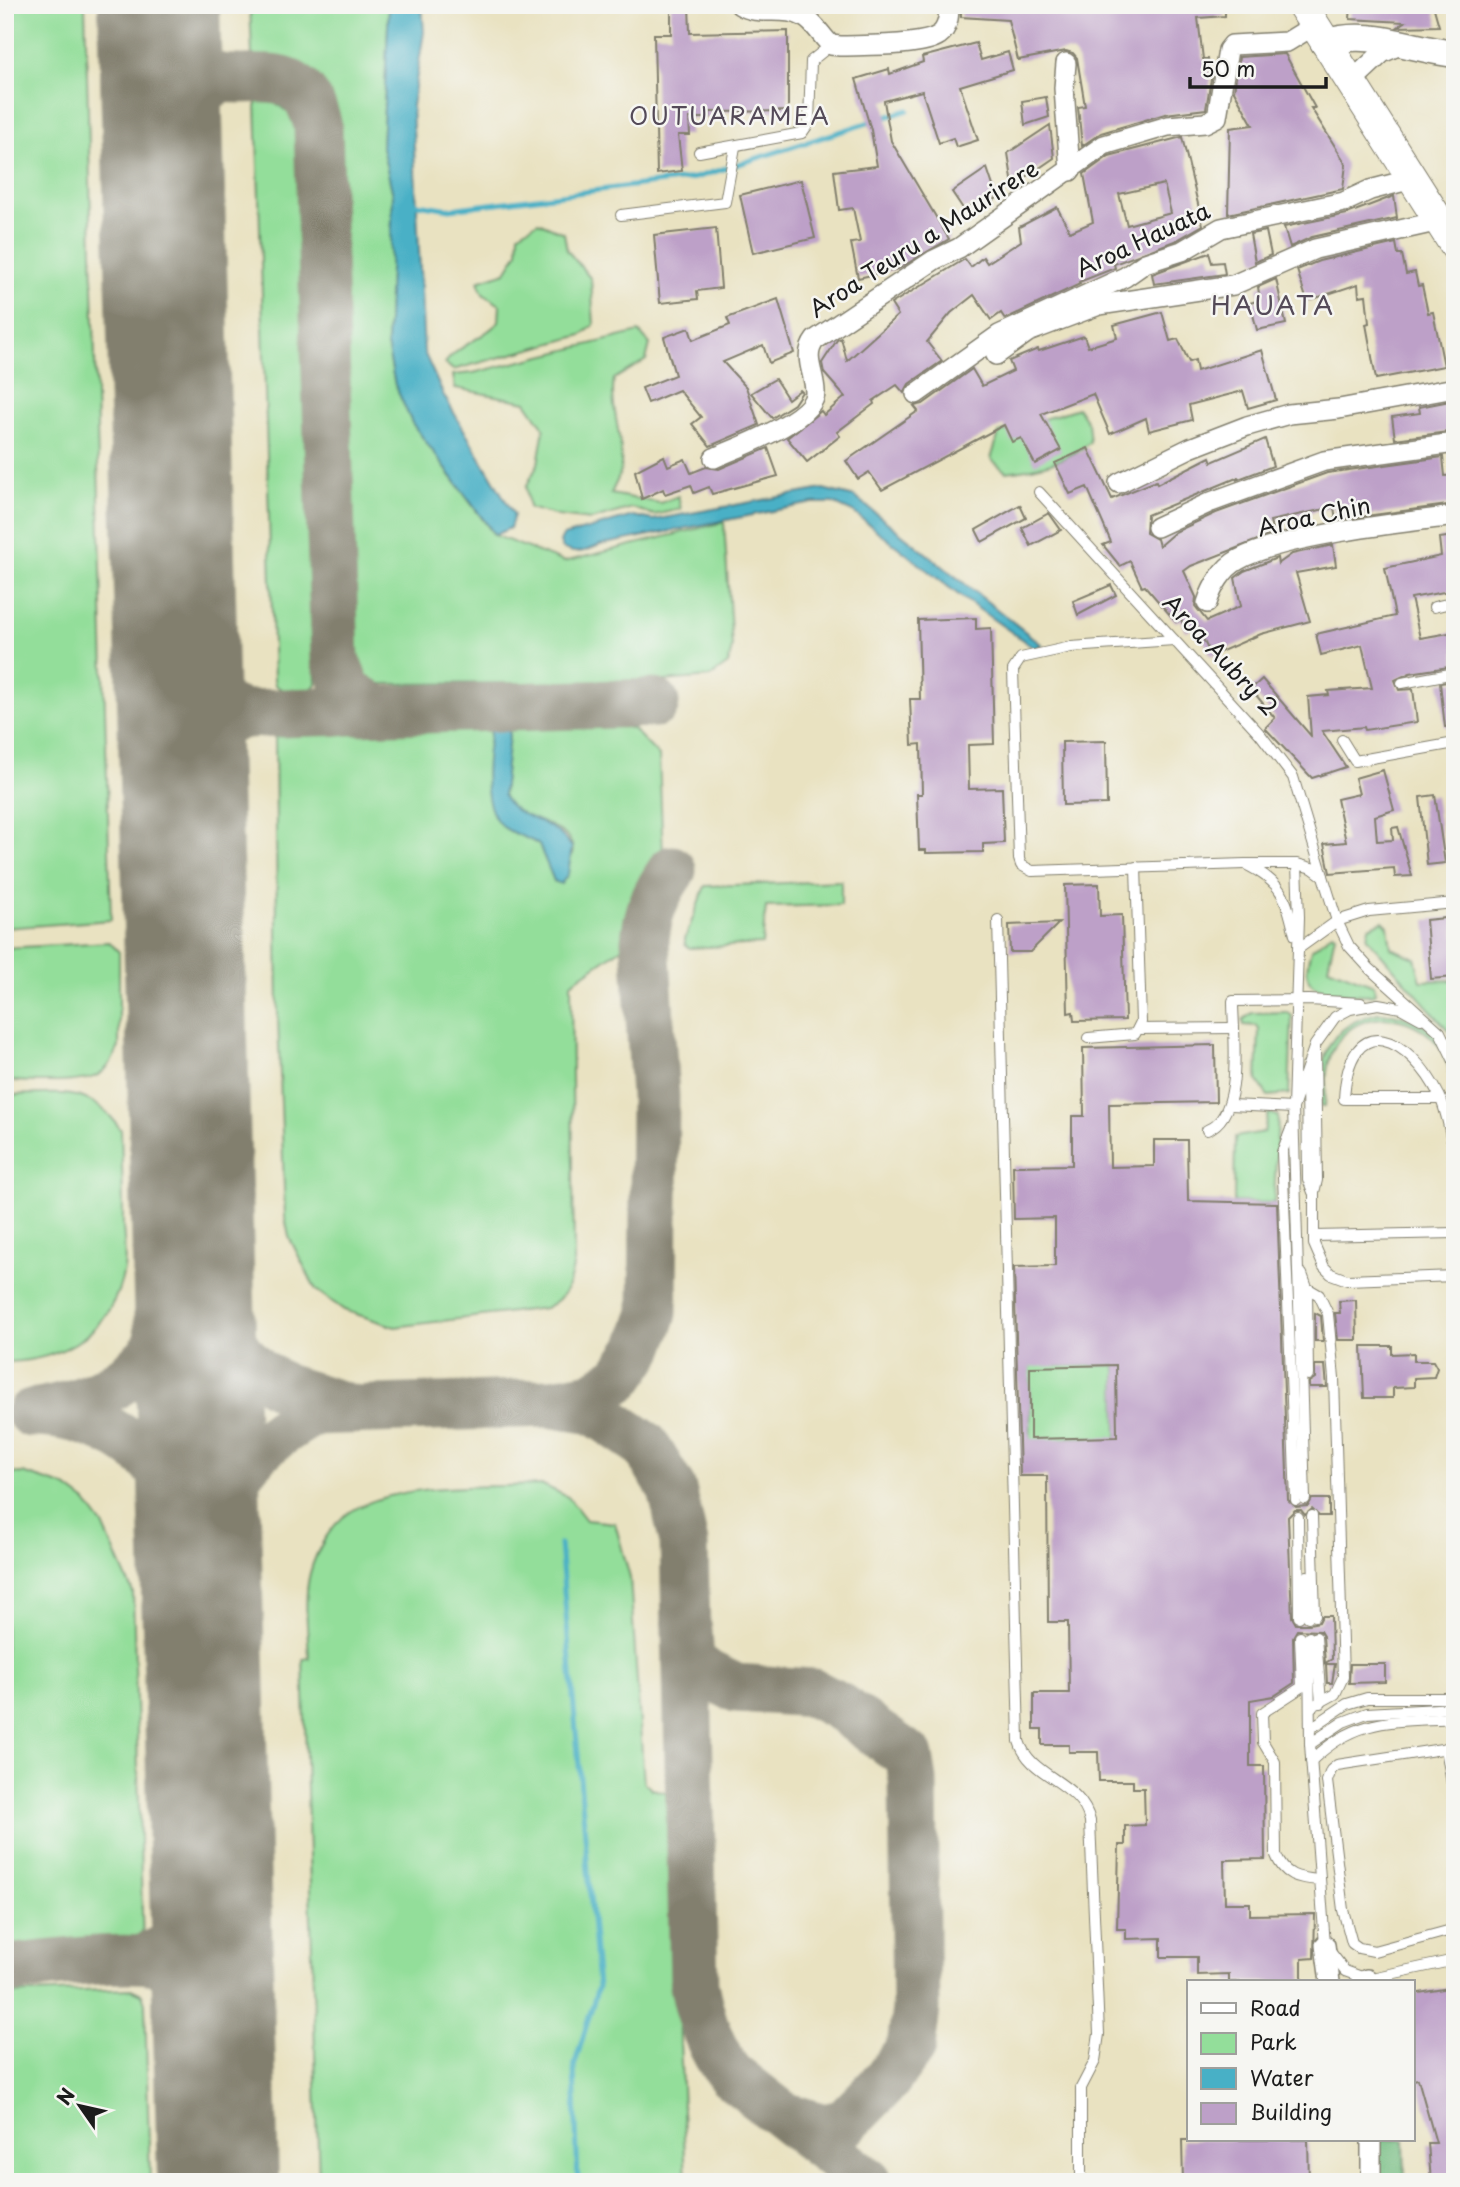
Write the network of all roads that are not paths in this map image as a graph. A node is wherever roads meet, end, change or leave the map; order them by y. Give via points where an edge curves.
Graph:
1 (740, 5) edge
2 (949, 5) edge
3 (1313, 25) edge
4 (1405, 43) junction
5 (831, 45) junction
6 (1455, 54) edge
7 (1066, 63) dead end
8 (1349, 84) junction
9 (735, 147) junction
10 (699, 152) dead end
11 (1070, 171) junction
12 (1412, 179) junction
13 (621, 215) dead end
14 (1440, 221) junction
15 (1455, 246) edge
16 (996, 355) dead end
17 (1455, 388) edge
18 (916, 394) dead end
19 (1455, 443) edge
20 (714, 458) dead end
21 (1119, 483) dead end
22 (1039, 492) dead end
23 (1455, 516) edge
24 (1157, 527) dead end
25 (1455, 602) edge
26 (1208, 603) dead end
27 (1434, 607) dead end
28 (1174, 640) junction
29 (1455, 673) edge
30 (1402, 683) dead end
31 (1342, 740) dead end
32 (1455, 743) edge
33 (1245, 864) junction
34 (1297, 864) junction
35 (1136, 867) junction
36 (1323, 876) junction
37 (1455, 903) edge
38 (998, 920) dead end
39 (1337, 921) junction
40 (1298, 949) junction
41 (1296, 1000) junction
42 (1368, 1004) junction
43 (1233, 1028) junction
44 (1138, 1029) junction
45 (1440, 1032) junction
46 (1088, 1038) dead end
47 (1315, 1045) junction
48 (1455, 1063) edge
49 (1307, 1064) junction
50 (1441, 1099) junction
51 (1231, 1105) junction
52 (1293, 1108) junction
53 (1293, 1122) junction
54 (1207, 1130) dead end
55 (1455, 1156) edge
56 (1314, 1192) junction
57 (1455, 1233) edge
58 (1314, 1236) junction
59 (1298, 1260) junction
60 (1455, 1276) edge
61 (1307, 1288) junction
62 (1304, 1499) junction
63 (1305, 1516) dead end
64 (1308, 1617) dead end
65 (1455, 1698) edge
66 (1316, 1705) junction
67 (1455, 1708) edge
68 (1455, 1718) edge
69 (1311, 1728) junction
70 (1310, 1744) junction
71 (1450, 1747) edge
72 (1311, 1761) junction
73 (1455, 1801) edge
74 (1318, 1880) junction
75 (1455, 1929) edge
76 (1325, 1945) junction
77 (1455, 1959) edge
78 (1331, 1980) edge
79 (1362, 1980) edge
80 (1368, 1980) edge
81 (1371, 2142) edge
82 (1325, 2180) edge
83 (1371, 2180) edge
84 (1081, 2182) edge

1 - 5 street via 807,18
2 - 5 street via 946,27 937,37 894,45
3 - 4 main road via 1350,37
3 - 8 main road
3 - 11 street, Aroa Teuru a Maurirere via 1287,41 1233,45 1228,50 1217,117 1104,145
4 - 6 main road
4 - 8 street via 1382,53
5 - 9 lane via 811,61 806,129
7 - 11 street, Aroa Teuru a Maurirere
8 - 12 main road
9 - 10 lane
9 - 13 lane via 725,202
11 - 20 street, Aroa Teuru a Maurirere via 815,340 808,356 815,392 809,408 767,436
12 - 14 main road
12 - 18 street, Aroa Hauata via 1343,202 1222,228 999,335
14 - 15 main road
14 - 16 street via 1315,249 1233,285 1099,305 1028,332
17 - 21 street via 1268,420 1189,448
19 - 24 street via 1324,461 1210,502
22 - 28 lane, Aroa Aubry 2
23 - 26 street, Aroa Chin via 1286,544 1237,560 1212,587
25 - 27 lane
28 - 35 lane via 1047,651 1021,658 1013,670 1021,865 1032,871
28 - 36 lane, Aroa Aubry 2 via 1293,777
29 - 30 lane
31 - 32 lane via 1355,761
33 - 34 lane
33 - 35 lane
33 - 40 lane via 1281,889
34 - 36 lane via 1312,867
34 - 40 lane
35 - 44 lane via 1142,1005
36 - 39 lane, Aroa Aubry 2
37 - 39 lane via 1369,911
38 - 84 lane via 1019,1741 1030,1760 1076,1793 1090,1821 1099,2034 1095,2062 1081,2088
39 - 40 lane
39 - 45 lane, Aroa Aubry 2 via 1358,958
40 - 41 lane
41 - 42 lane
41 - 43 lane via 1233,1001
41 - 52 lane
42 - 45 lane via 1401,1008
42 - 47 lane via 1335,1017
43 - 44 lane
43 - 51 lane
44 - 46 lane via 1127,1037
45 - 48 lane
47 - 49 lane
47 - 56 lane
49 - 52 lane
49 - 56 lane via 1308,1180
50 - 50 lane via 1344,1099 1347,1065 1365,1043 1391,1042 1409,1052
50 - 55 lane
51 - 52 lane
51 - 54 lane via 1223,1122
52 - 53 lane
53 - 59 lane
53 - 62 lane via 1282,1152
56 - 58 lane
57 - 58 lane
58 - 60 lane via 1324,1267 1347,1280
59 - 61 lane
59 - 62 lane
61 - 62 lane
61 - 66 lane via 1319,1295 1328,1314 1334,1378 1343,1677 1335,1694
63 - 64 lane
65 - 69 lane via 1367,1698 1347,1704
66 - 69 lane
66 - 74 lane via 1308,1637 1303,1686 1262,1713 1263,1742 1275,1762 1280,1866 1298,1878
67 - 70 lane via 1367,1713 1343,1722
68 - 72 lane via 1368,1724 1343,1736
69 - 70 lane
70 - 72 lane
71 - 73 lane
71 - 75 lane via 1337,1765 1327,1781 1343,1910 1352,1943 1367,1950
72 - 74 lane
74 - 76 lane
76 - 78 street
76 - 79 lane via 1345,1971
77 - 80 lane
81 - 83 street
82 - 83 lane

